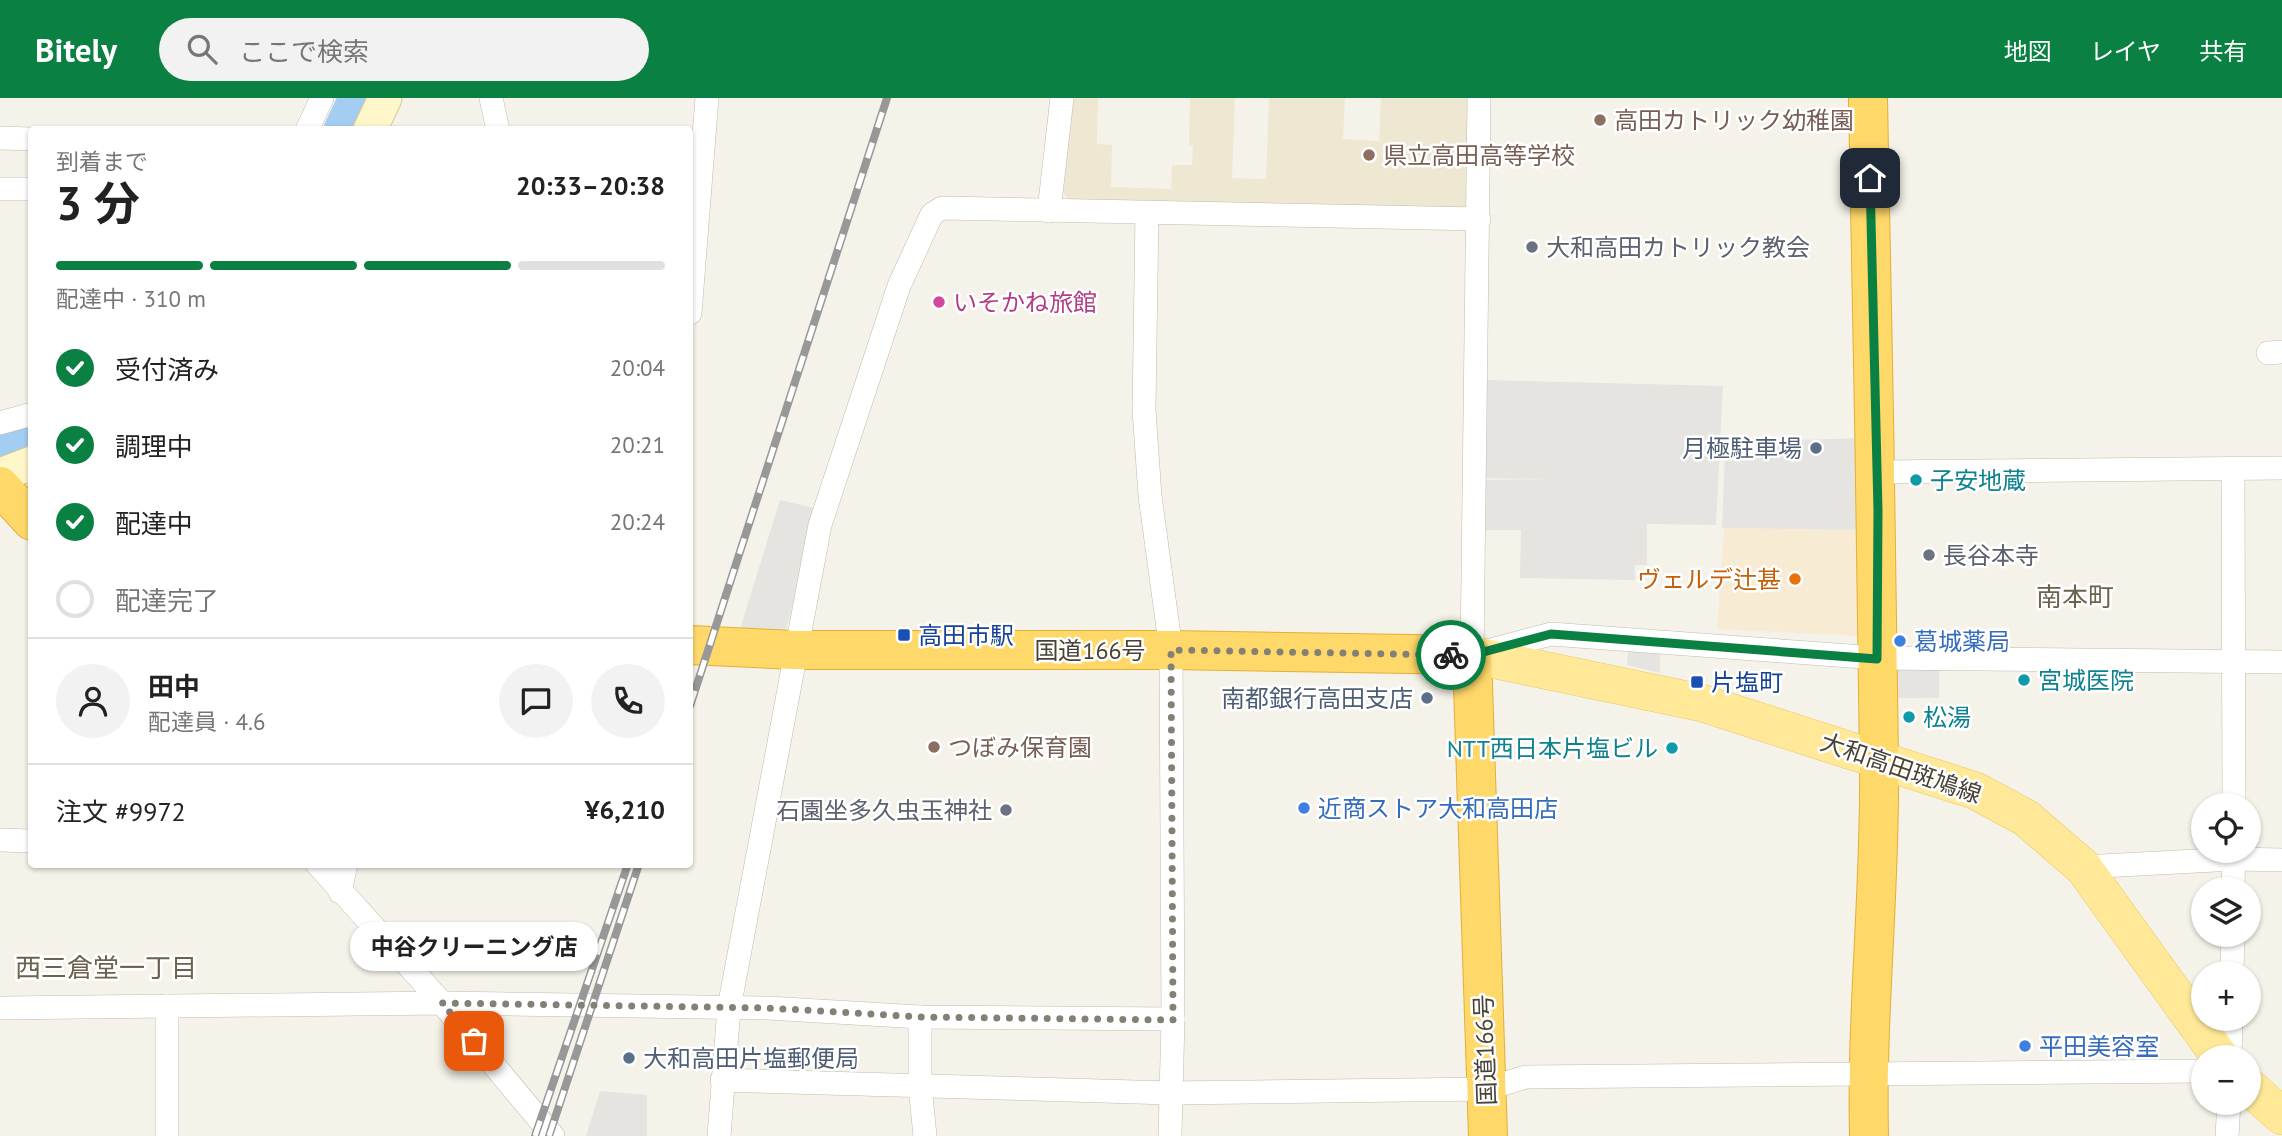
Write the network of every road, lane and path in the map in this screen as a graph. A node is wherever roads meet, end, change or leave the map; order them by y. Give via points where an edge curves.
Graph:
1 (322, 98) edge
2 (385, 98) edge
3 (491, 98) edge
4 (707, 98) edge
5 (1062, 98) edge
6 (1479, 98) edge
7 (1868, 98) edge
8 (309, 126) edge
9 (372, 126) edge
10 (497, 126) edge
11 (0, 138) edge
12 (28, 138) edge
13 (0, 189) edge
14 (28, 189) edge
15 (1049, 211) junction
16 (1147, 213) junction
17 (1479, 219) junction
18 (693, 257) edge
19 (28, 415) edge
20 (0, 423) edge
21 (28, 464) edge
22 (2282, 468) edge
23 (2233, 469) junction
24 (1877, 472) junction
25 (0, 475) edge
26 (0, 486) edge
27 (28, 517) edge
28 (693, 645) edge
29 (794, 650) junction
30 (1171, 650) junction
31 (1472, 655) junction
32 (1877, 659) junction
33 (2233, 662) junction
34 (2282, 662) edge
35 (1879, 757) junction
36 (2234, 793) edge
37 (0, 840) edge
38 (28, 841) edge
39 (2191, 858) edge
40 (2261, 858) edge
41 (2282, 860) edge
42 (2083, 867) junction
43 (320, 868) edge
44 (345, 868) edge
45 (340, 892) junction
46 (442, 1003) junction
47 (167, 1006) junction
48 (0, 1008) edge
49 (729, 1008) junction
50 (920, 1017) junction
51 (1173, 1020) junction
52 (2211, 1045) edge
53 (2191, 1071) edge
54 (1867, 1074) junction
55 (722, 1080) junction
56 (920, 1086) junction
57 (1486, 1089) junction
58 (1170, 1093) junction
59 (2261, 1098) edge
60 (2228, 1115) edge
61 (2282, 1116) edge
62 (167, 1136) edge
63 (553, 1136) edge
64 (719, 1136) edge
65 (925, 1136) edge
66 (1170, 1136) edge
67 (1477, 1136) edge
68 (1488, 1136) edge
69 (1502, 1136) edge
70 (1869, 1136) edge
71 (2227, 1136) edge

1 - 8 street
2 - 9 main road
3 - 10 street
4 - 18 street
5 - 15 street
6 - 17 street
7 - 24 highway
11 - 12 street
13 - 14 street
15 - 16 street
15 - 29 street via 942,208 932,214 899,286 820,525
16 - 17 street
16 - 30 street via 1144,410 1150,496
17 - 31 street
19 - 20 street
21 - 25 main road
22 - 23 street
23 - 24 street
23 - 33 street
24 - 32 highway
26 - 27 highway
28 - 29 highway, 国道166号
29 - 30 highway, 国道166号
29 - 49 street
30 - 31 highway, 国道166号
30 - 51 street
31 - 32 street via 1551,634
31 - 35 main road, 大和高田斑鳩線 via 1702,703
31 - 57 highway, 国道166号
32 - 33 street
32 - 35 highway
33 - 34 street
33 - 36 street
35 - 42 main road, 大和高田斑鳩線 via 1976,791 2026,818
35 - 54 highway
37 - 38 street
39 - 42 street
40 - 41 street
42 - 52 main road, 大和高田斑鳩線
43 - 45 street
44 - 45 street
45 - 46 street
46 - 47 street
46 - 49 street
46 - 63 street
47 - 48 street
47 - 62 street
49 - 50 street
49 - 55 street
50 - 51 street
50 - 56 street
51 - 58 street
53 - 54 street
54 - 57 street via 1526,1077
54 - 70 highway
55 - 56 street
55 - 64 street
56 - 58 street
56 - 65 street
57 - 58 street
57 - 67 street
57 - 68 highway, 国道166号
57 - 69 street
58 - 66 street
59 - 61 main road
60 - 71 street

